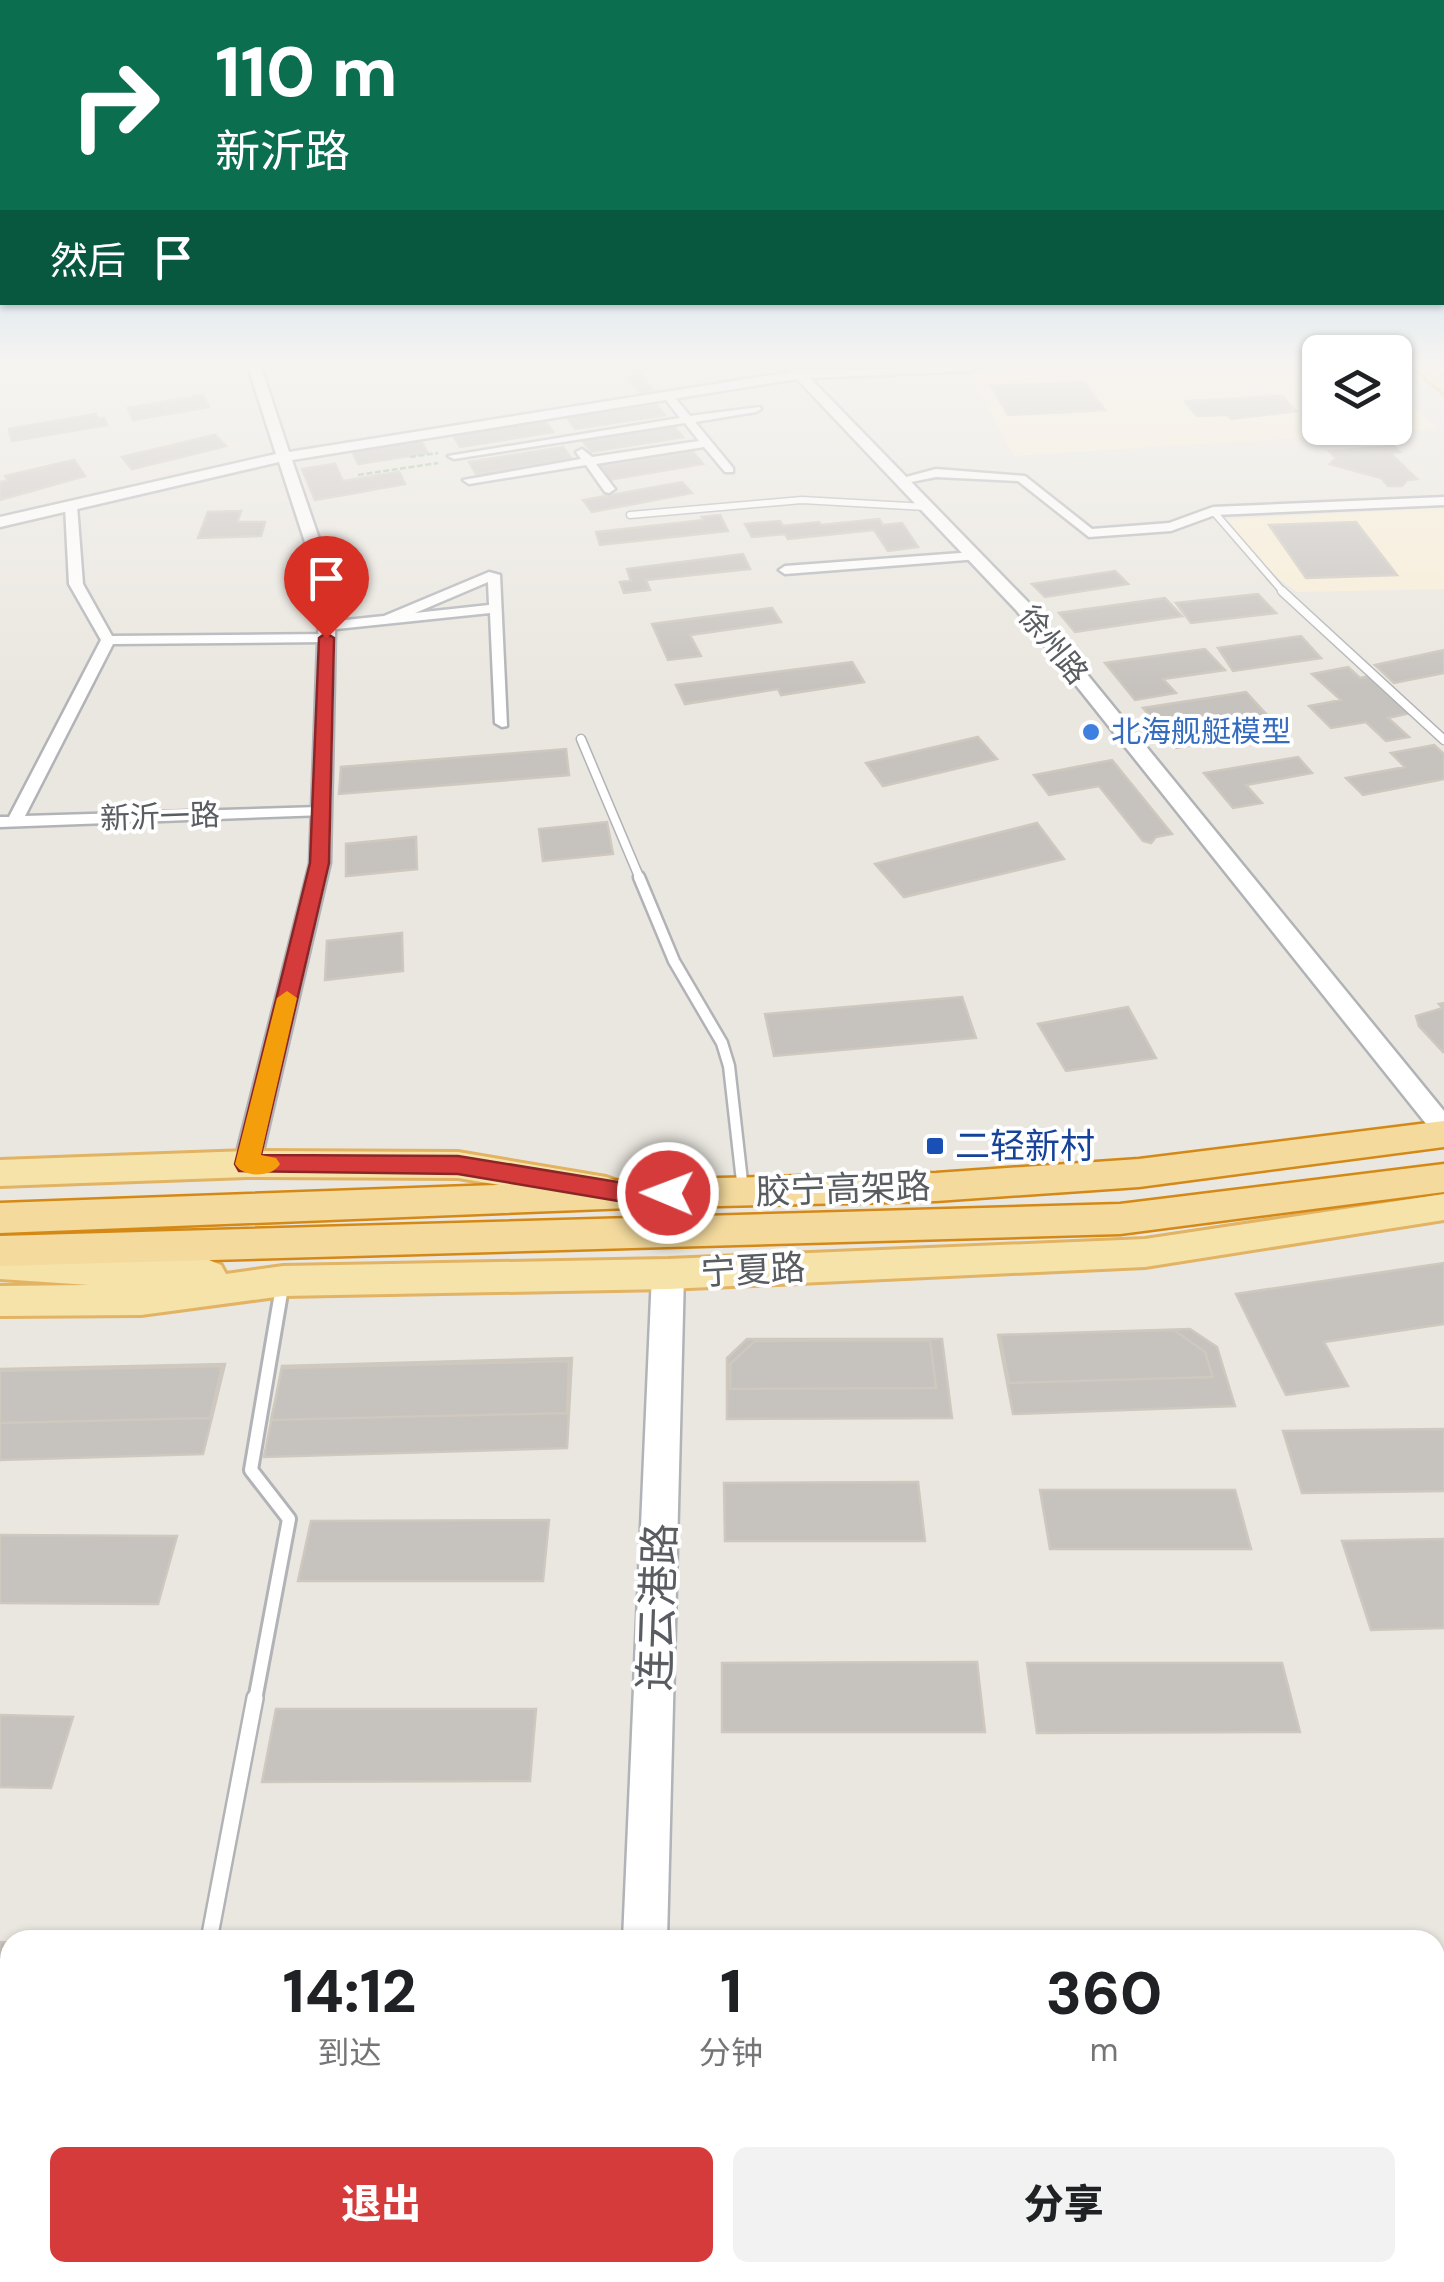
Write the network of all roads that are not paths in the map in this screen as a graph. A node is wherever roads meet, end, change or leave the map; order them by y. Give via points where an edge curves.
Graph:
1 (212, 473) edge
2 (290, 473) edge
3 (512, 473) edge
4 (598, 473) edge
5 (894, 473) edge
6 (933, 473) edge
7 (944, 473) edge
8 (469, 480) dead end
9 (900, 480) junction
10 (609, 489) dead end
11 (1444, 501) edge
12 (71, 506) junction
13 (926, 507) junction
14 (1213, 511) junction
15 (630, 515) dead end
16 (0, 522) edge
17 (974, 556) junction
18 (785, 570) dead end
19 (496, 608) junction
20 (388, 620) junction
21 (327, 632) junction
22 (108, 640) junction
23 (502, 723) dead end
24 (581, 738) dead end
25 (1444, 740) edge
26 (320, 812) junction
27 (8, 822) edge
28 (1444, 1131) edge
29 (247, 1164) junction
30 (0, 1172) edge
31 (1444, 1178) edge
32 (743, 1192) junction
33 (630, 1194) junction
34 (1444, 1208) edge
35 (0, 1218) edge
36 (2, 1272) edge
37 (668, 1274) junction
38 (283, 1282) junction
39 (211, 1930) edge
40 (646, 1930) edge

1 - 12 street
2 - 21 street via 328,588
3 - 8 street
4 - 10 street
5 - 9 street, 徐州路
6 - 9 street
7 - 14 street via 1021,478 1089,532 1170,527
9 - 13 street, 徐州路
11 - 14 street
12 - 16 street
12 - 22 street via 76,584
13 - 15 lane via 802,500
13 - 17 street, 徐州路
14 - 25 lane via 1270,581
17 - 18 street
17 - 28 street, 徐州路 via 1022,606
19 - 20 street
19 - 20 street via 494,575
19 - 23 street
20 - 21 street
21 - 22 street
21 - 26 street
22 - 27 street
24 - 32 lane via 674,961 722,1042
26 - 27 street, 新沂一路
26 - 29 street via 320,863
28 - 32 highway, 胶宁高架路 via 1140,1173
29 - 30 main road
29 - 33 main road via 458,1165
31 - 36 highway, 胶宁高架路 via 1120,1219
32 - 33 highway, 胶宁高架路
33 - 35 highway, 胶宁高架路
34 - 37 main road, 宁夏路 via 1145,1253
36 - 38 main road, 宁夏路 via 141,1300
37 - 38 main road, 宁夏路
37 - 40 main road, 连云港路
38 - 39 lane via 251,1470 290,1519

